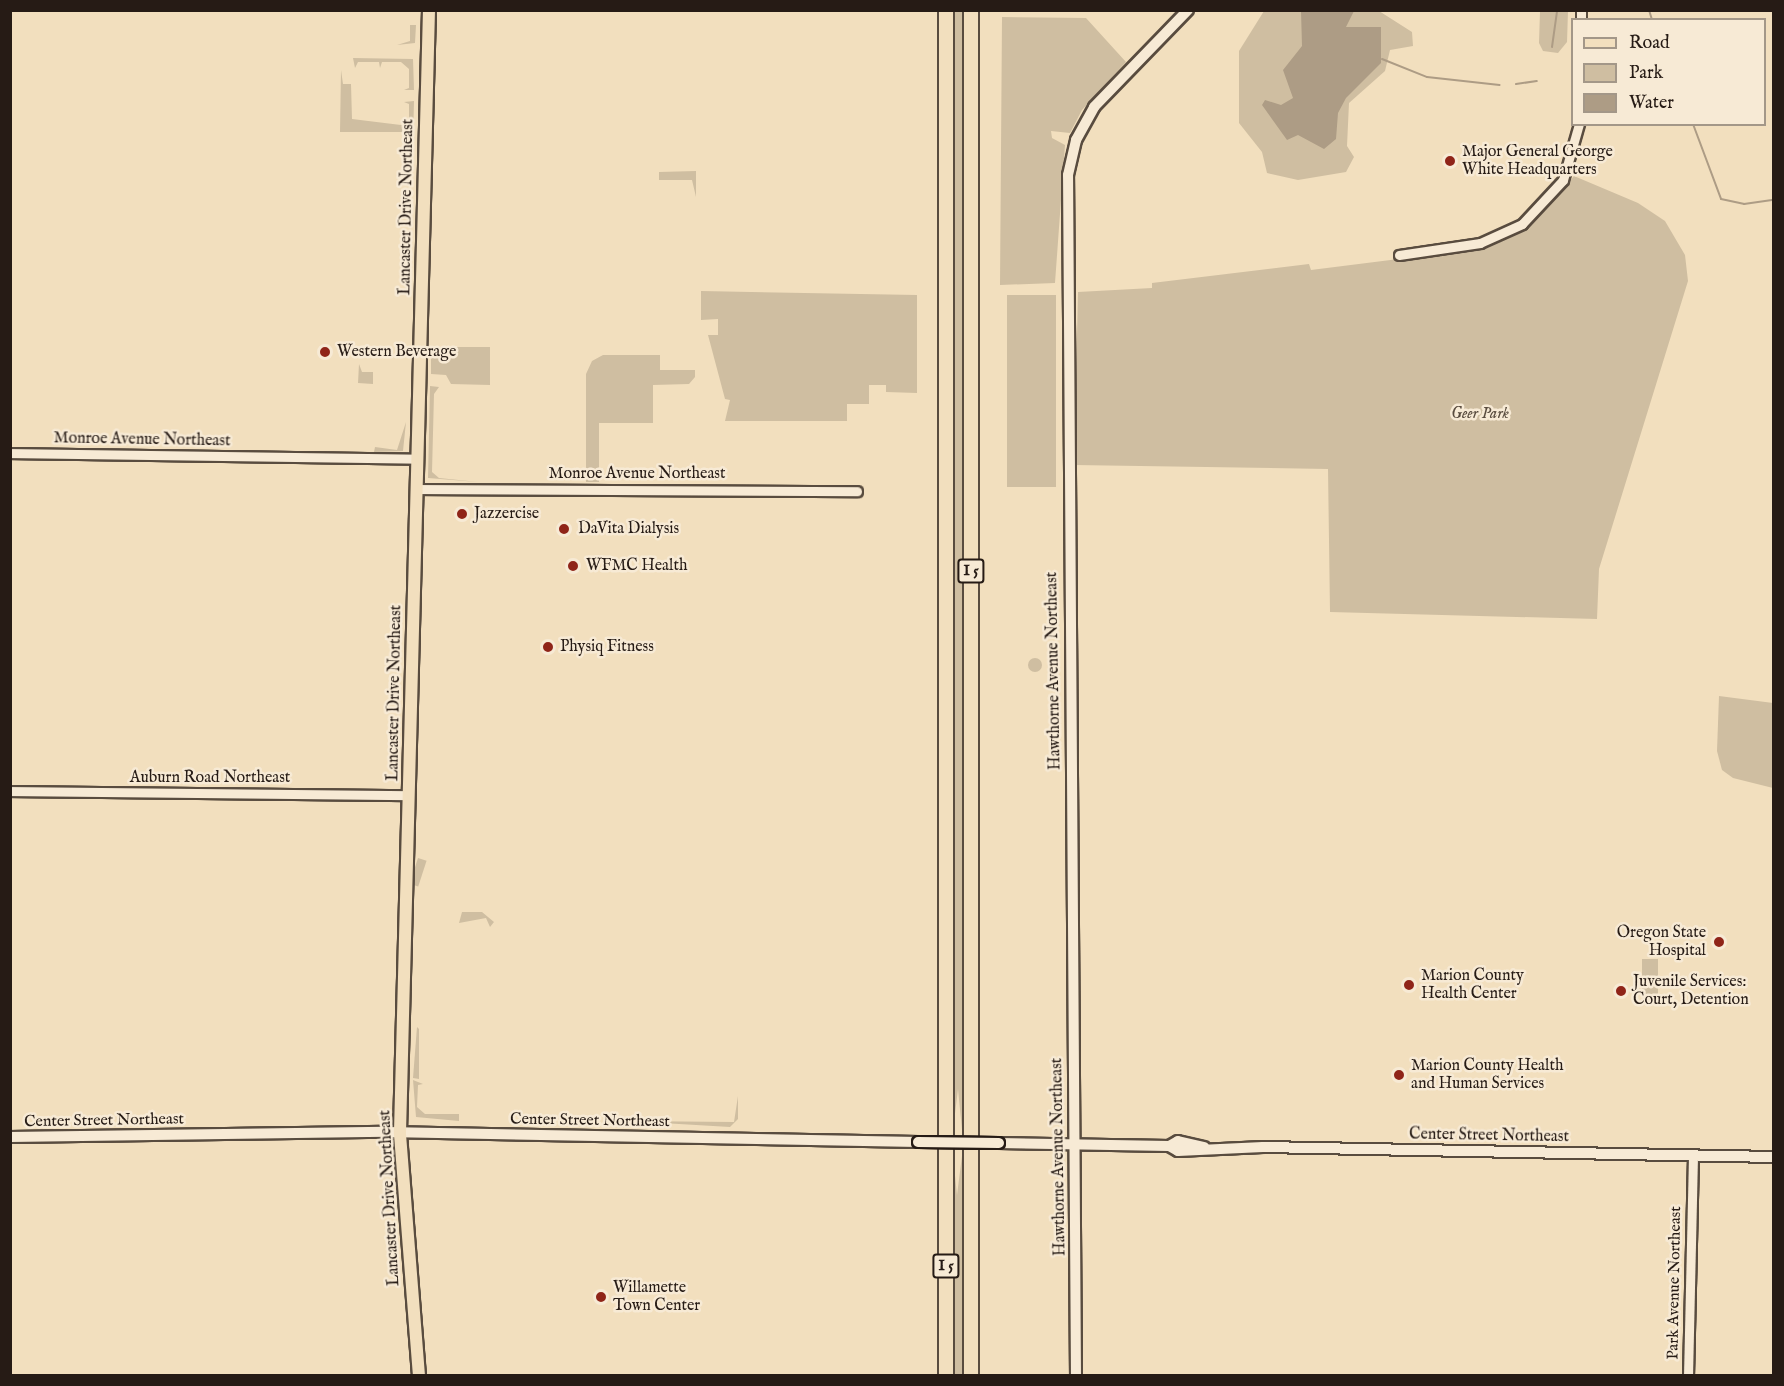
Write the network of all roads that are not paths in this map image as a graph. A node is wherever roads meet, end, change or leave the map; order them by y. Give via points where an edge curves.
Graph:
1 (429, 10) edge
2 (946, 10) edge
3 (971, 10) edge
4 (1188, 10) edge
5 (1578, 126) edge
6 (1399, 255) dead end
7 (10, 453) edge
8 (417, 459) junction
9 (416, 489) junction
10 (856, 491) dead end
11 (10, 791) edge
12 (408, 795) junction
13 (400, 1132) junction
14 (10, 1137) edge
15 (1074, 1145) junction
16 (1693, 1155) junction
17 (1773, 1157) edge
18 (419, 1376) edge
19 (945, 1376) edge
20 (971, 1376) edge
21 (1076, 1376) edge
22 (1688, 1376) edge

1 - 8 main road, Lancaster Drive Northeast
2 - 19 highway, I 5
3 - 20 highway, I 5
4 - 15 main road, Hawthorne Avenue Northeast via 1094,107 1076,140 1068,176
5 - 6 street via 1563,180 1522,224 1480,243
7 - 8 street, Monroe Avenue Northeast
8 - 9 main road, Lancaster Drive Northeast
9 - 10 street, Monroe Avenue Northeast
9 - 12 main road, Lancaster Drive Northeast
11 - 12 street, Auburn Road Northeast
12 - 13 main road, Lancaster Drive Northeast
13 - 14 main road, Center Street Northeast
13 - 15 main road, Center Street Northeast, bridge
13 - 18 main road, Lancaster Drive Northeast
15 - 16 main road, Center Street Northeast via 1168,1146 1196,1142 1204,1147
15 - 21 main road, Hawthorne Avenue Northeast
16 - 17 main road, Center Street Northeast
16 - 22 street, Park Avenue Northeast

